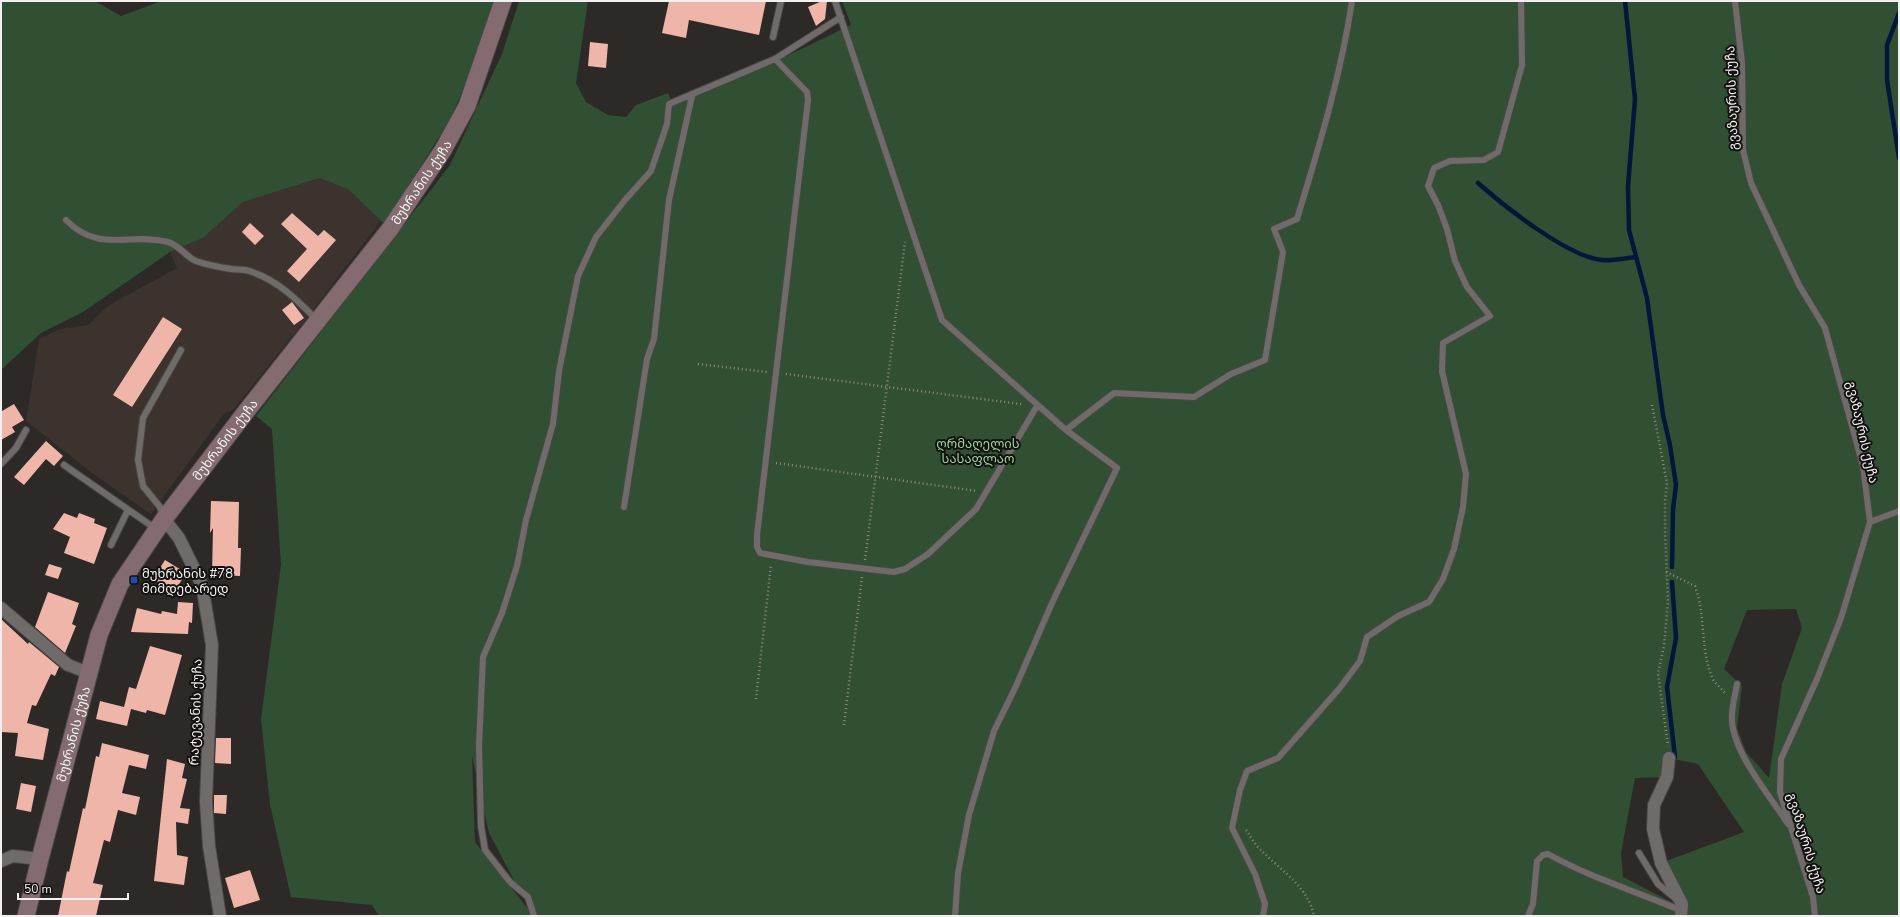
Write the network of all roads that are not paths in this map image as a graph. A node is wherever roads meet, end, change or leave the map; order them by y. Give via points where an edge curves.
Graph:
1 (503, 1) edge
2 (781, 1) edge
3 (835, 1) edge
4 (1352, 1) edge
5 (1521, 1) edge
6 (1735, 1) edge
7 (841, 17) junction
8 (773, 36) dead end
9 (775, 59) junction
10 (692, 96) junction
11 (66, 220) dead end
12 (319, 321) junction
13 (181, 350) dead end
14 (1037, 406) junction
15 (26, 430) dead end
16 (1066, 430) junction
17 (1, 464) edge
18 (64, 465) dead end
19 (624, 507) dead end
20 (128, 510) junction
21 (1899, 511) edge
22 (1870, 522) junction
23 (161, 524) junction
24 (111, 545) dead end
25 (1, 608) edge
26 (89, 673) junction
27 (1737, 684) dead end
28 (1669, 758) road end
29 (1792, 830) junction
30 (1639, 853) dead end
31 (40, 859) junction
32 (1, 861) edge
33 (1682, 910) edge
34 (26, 916) edge
35 (220, 916) edge
36 (534, 916) edge
37 (955, 916) edge
38 (1263, 916) edge
39 (1528, 916) edge
40 (1816, 916) edge

1 - 12 street, მუხრანის ქუჩა via 467,106 443,150 390,229
2 - 8 lane
3 - 7 lane
4 - 16 lane via 1346,40 1320,144 1297,219 1274,229 1283,252 1265,360 1231,374 1194,397 1114,393
5 - 38 lane via 1522,65 1498,152 1484,160 1450,161 1434,168 1428,186 1438,205 1455,261 1466,287 1490,316 1443,343 1442,371 1466,474 1454,549 1443,579 1429,602 1398,616 1367,637 1360,661 1339,689 1278,758 1247,771 1232,828 1255,874 1265,904
6 - 22 lane, გვაზაურის ქუჩა via 1742,63 1743,150 1751,183 1799,285 1825,328 1863,466
7 - 9 lane
7 - 14 lane via 942,320
9 - 10 lane
9 - 14 lane via 807,92 808,100 765,462 756,547 760,553 894,572 905,569 928,554 976,509
10 - 19 lane via 669,200 654,339 647,359
10 - 36 lane via 669,104 666,124 651,171 596,237 578,276 559,371 553,424 526,520 517,566 502,613 483,657 479,746 481,826 485,850 510,882 528,897
11 - 12 lane via 73,228 88,237 116,241 149,239 170,243 194,260 219,267 252,271 285,289
12 - 23 street, მუხრანის ქუჩა
13 - 23 lane via 143,418 138,460 143,486 160,507
14 - 16 lane
15 - 17 lane via 16,448
16 - 37 lane via 1118,468 1052,602 994,731 969,815 958,873
18 - 20 lane
20 - 23 lane
20 - 24 lane
21 - 22 lane
22 - 29 lane, გვაზაურის ქუჩა via 1841,618 1781,758 1780,792
23 - 26 street, მუხრანის ქუჩა via 120,584 99,635
23 - 35 street, რატევანის ქუჩა via 179,538 202,584 212,645 206,802 209,846
25 - 26 street via 68,665
26 - 31 street, მუხრანის ქუჩა
27 - 29 lane via 1732,721 1736,742
28 - 33 street via 1667,777 1654,805 1653,829 1662,863
29 - 40 lane, გვაზაურის ქუჩა via 1813,897
30 - 33 lane via 1658,884
31 - 32 street via 13,856
31 - 34 street, მუხრანის ქუჩა
33 - 39 lane via 1587,874 1548,854 1537,861 1533,904

